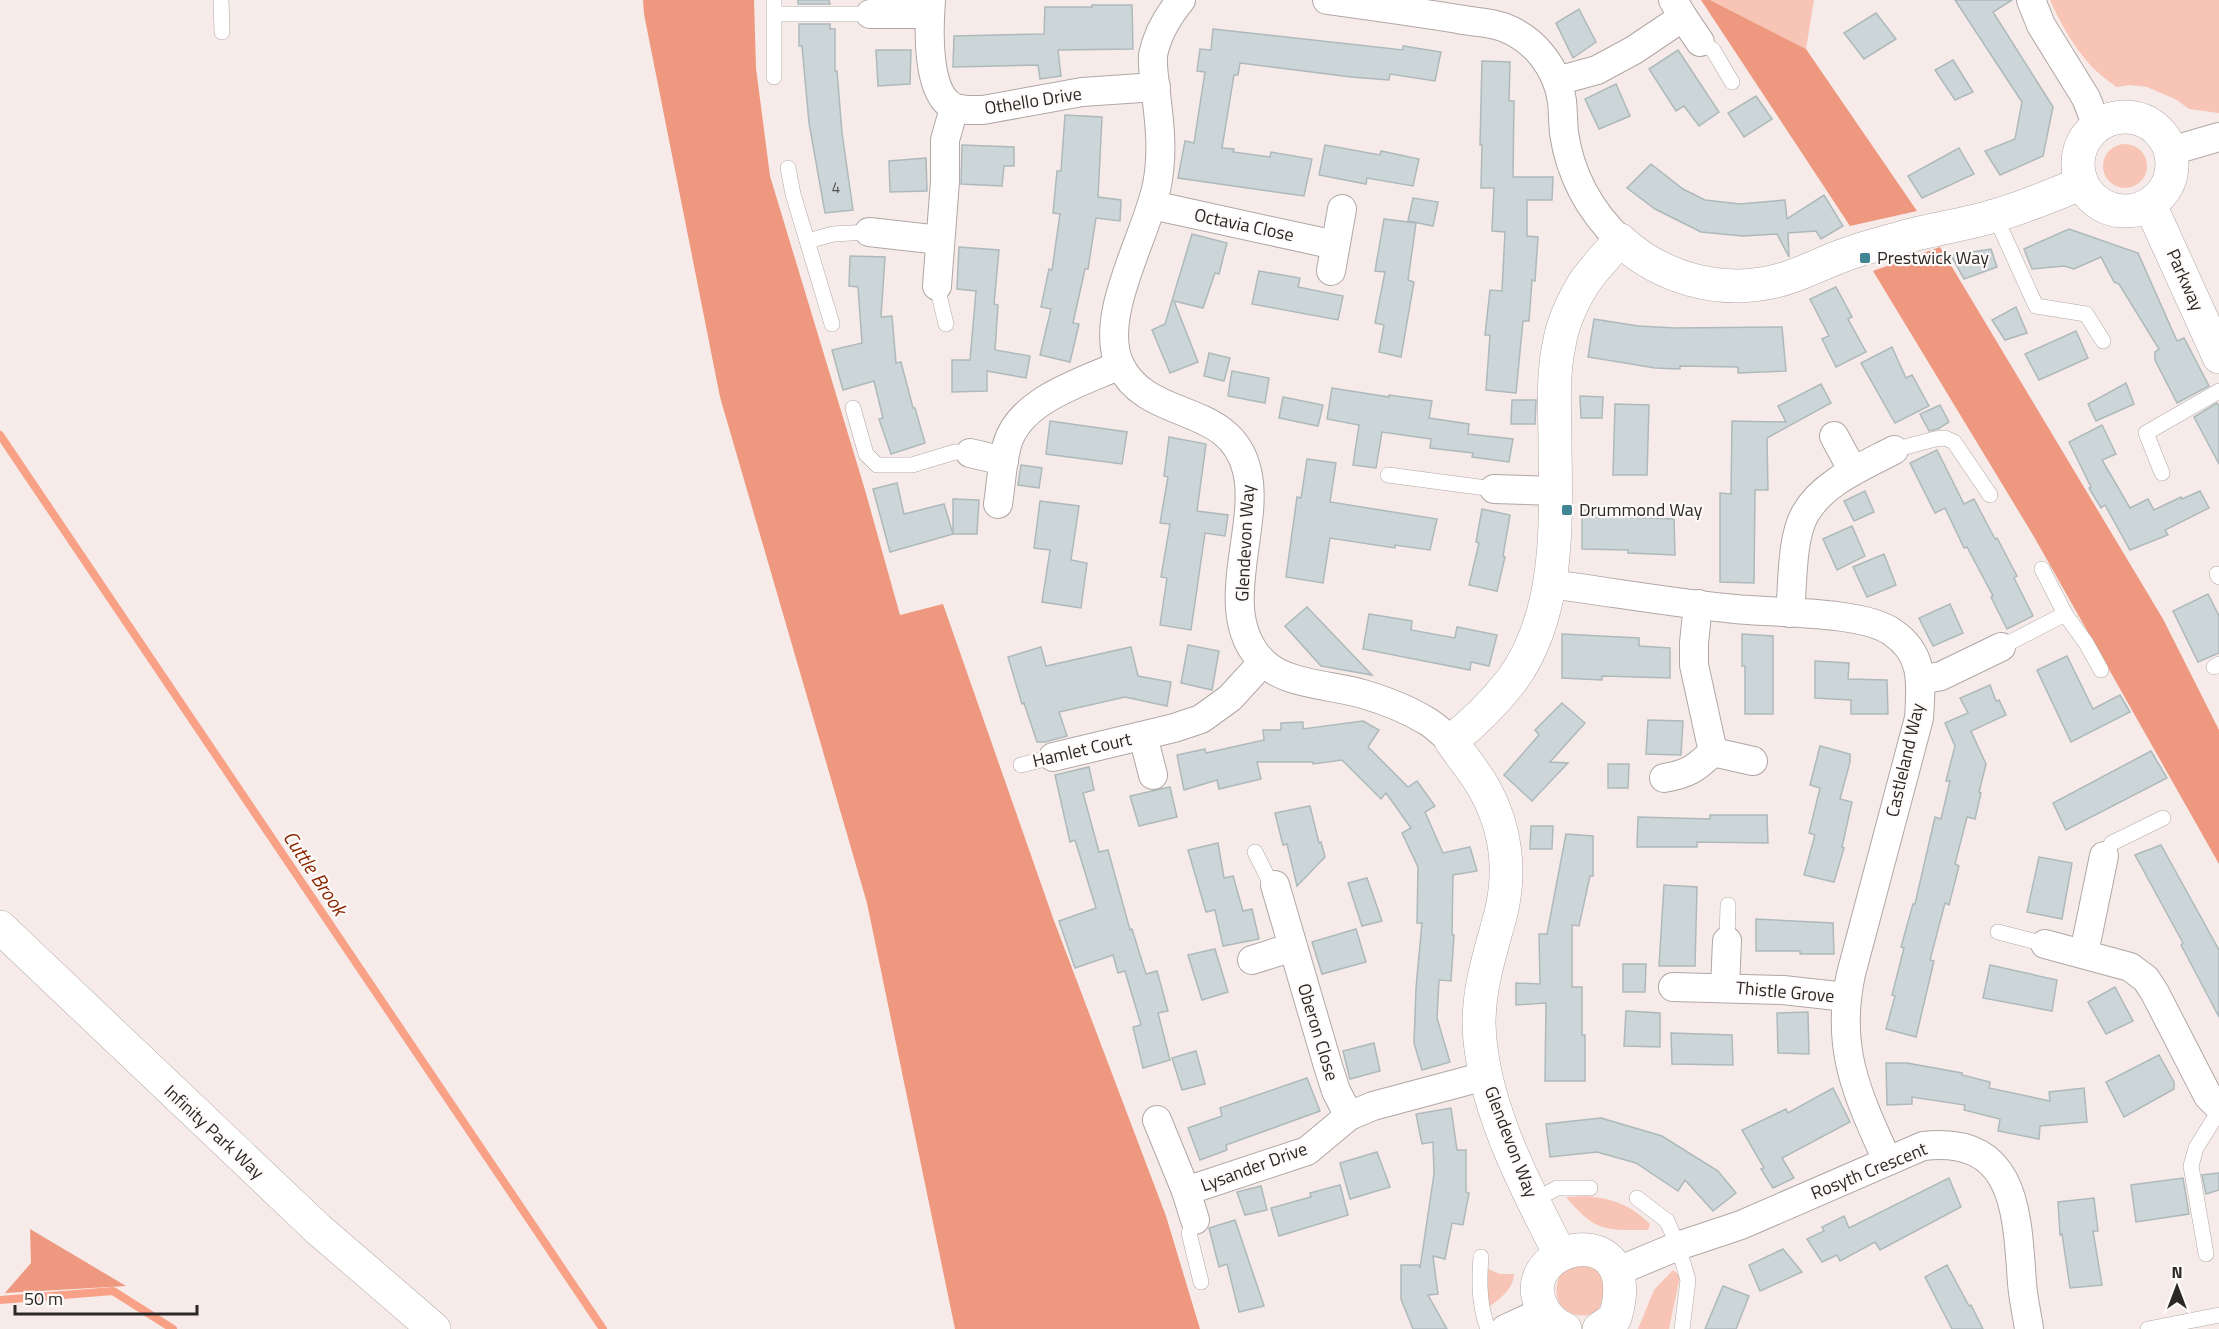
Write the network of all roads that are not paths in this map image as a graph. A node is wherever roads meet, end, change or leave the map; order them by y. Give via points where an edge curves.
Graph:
1 (221, 0) edge
2 (1181, 0) edge
3 (1327, 0) edge
4 (2031, 0) edge
5 (1389, 4) edge
6 (774, 7) edge
7 (931, 7) edge
8 (1678, 9) edge
9 (870, 14) joint
10 (222, 32) dead end
11 (1700, 42) joint
12 (774, 77) dead end
13 (1557, 81) junction
14 (1732, 82) dead end
15 (1156, 87) junction
16 (954, 108) junction
17 (2097, 126) junction
18 (2219, 137) edge
19 (2171, 151) junction
20 (788, 168) dead end
21 (2082, 183) junction
22 (1152, 205) junction
23 (2150, 205) junction
24 (1342, 209) dead end
25 (1995, 216) junction
26 (870, 232) joint
27 (940, 240) junction
28 (1620, 240) junction
29 (808, 241) junction
30 (937, 286) joint
31 (832, 324) dead end
32 (946, 324) dead end
33 (2103, 341) dead end
34 (2219, 357) edge
35 (1120, 365) junction
36 (2219, 391) edge
37 (853, 408) dead end
38 (1834, 436) dead end
39 (1894, 450) joint
40 (970, 453) joint
41 (1004, 461) junction
42 (1853, 471) junction
43 (2162, 473) dead end
44 (1388, 475) dead end
45 (1494, 489) joint
46 (1555, 490) junction
47 (1990, 495) dead end
48 (998, 504) dead end
49 (2042, 569) dead end
50 (1550, 584) junction
51 (1698, 604) junction
52 (1790, 613) junction
53 (2065, 614) junction
54 (2001, 647) joint
55 (1263, 662) junction
56 (2101, 670) dead end
57 (1921, 680) junction
58 (1143, 736) junction
59 (1451, 741) junction
60 (1713, 752) junction
61 (1053, 758) joint
62 (1753, 761) dead end
63 (1022, 765) dead end
64 (1153, 775) dead end
65 (1664, 778) dead end
66 (2163, 818) dead end
67 (1255, 852) dead end
68 (2104, 856) joint
69 (1275, 885) joint
70 (1728, 905) dead end
71 (0, 927) edge
72 (1998, 932) dead end
73 (1727, 941) joint
74 (2044, 944) joint
75 (1293, 947) junction
76 (2084, 953) junction
77 (1252, 960) dead end
78 (1673, 987) dead end
79 (1725, 987) junction
80 (1846, 997) junction
81 (1485, 1076) junction
82 (2219, 1109) edge
83 (1349, 1116) junction
84 (1156, 1120) dead end
85 (1887, 1160) junction
86 (1590, 1188) dead end
87 (1186, 1191) junction
88 (1637, 1198) dead end
89 (1533, 1201) junction
90 (1194, 1220) joint
91 (1678, 1246) junction
92 (1560, 1254) junction
93 (2206, 1254) dead end
94 (1481, 1257) dead end
95 (1618, 1271) junction
96 (1201, 1282) dead end
97 (2219, 1315) edge
98 (1554, 1320) edge
99 (434, 1329) edge
100 (1488, 1329) edge
101 (1504, 1329) edge
102 (1599, 1329) edge
103 (1682, 1329) edge
104 (2029, 1329) edge
105 (2148, 1329) edge

1 - 10 lane
2 - 15 street, Glendevon Way via 1160,33 1153,57
3 - 5 street
4 - 17 street via 2041,25 2086,98
5 - 13 street via 1502,26 1538,49
6 - 9 lane
6 - 12 lane
7 - 9 street
7 - 16 street via 931,62 935,80 943,98
8 - 11 street
8 - 13 street via 1634,50 1597,70
11 - 14 lane via 1713,50
13 - 28 street via 1567,149 1577,180 1605,226
15 - 16 street, Othello Drive via 1083,92 983,110
15 - 22 street, Glendevon Way via 1162,152
16 - 27 street via 945,140
17 - 19 street via 2110,119 2139,119 2164,136
17 - 21 street via 2086,137 2080,152 2078,168
18 - 19 street
19 - 23 street via 2170,181
20 - 29 lane
21 - 23 street via 2091,196 2111,209 2135,210
21 - 25 street
22 - 24 street, Octavia Close via 1333,258
22 - 35 street, Glendevon Way via 1113,329
23 - 34 street, Parkway
25 - 28 street via 1899,239 1841,256 1804,273 1750,285 1710,284 1672,274 1653,266
25 - 33 lane via 2036,306 2086,314
26 - 27 street
26 - 29 lane via 833,234
27 - 30 street
28 - 46 street via 1582,286 1559,345 1554,407
29 - 31 lane
30 - 32 lane
35 - 41 street via 1054,394 1027,412 1007,444
35 - 55 street, Glendevon Way via 1150,399 1213,423 1240,450 1250,490 1241,605 1249,642
36 - 43 lane via 2146,433
37 - 40 lane via 866,454 877,465 912,465 955,452
38 - 42 street
39 - 42 street
39 - 47 lane via 1945,438 1954,442
40 - 41 street
41 - 48 street
42 - 52 street via 1820,495 1805,514 1799,531
44 - 45 lane
45 - 46 street
46 - 50 street
49 - 53 lane
50 - 51 street, Castleland Way
50 - 59 street via 1536,632 1513,678 1480,718
51 - 52 street, Castleland Way
51 - 60 street via 1694,665
52 - 57 street, Castleland Way via 1876,623 1893,632 1915,658
53 - 54 lane
53 - 56 lane
54 - 57 street via 1941,676
55 - 58 street, Hamlet Court via 1230,698 1201,719
55 - 59 street, Glendevon Way via 1282,674 1391,705 1426,720
57 - 80 street, Castleland Way via 1919,718
58 - 61 street, Hamlet Court
58 - 64 street, Hamlet Court
59 - 81 street, Glendevon Way via 1485,789 1504,840 1507,866 1501,913 1480,996
60 - 62 street
60 - 65 street via 1695,770
61 - 63 lane, Hamlet Court
66 - 68 lane via 2112,843
67 - 69 lane
68 - 76 street
69 - 75 street, Oberon Close
70 - 73 lane
71 - 99 street, Infinity Park Way via 318,1229
72 - 74 lane
73 - 79 street, Thistle Grove
74 - 76 street
75 - 77 street
75 - 83 street, Oberon Close via 1330,1074
76 - 82 street via 2130,967 2145,979 2208,1096
78 - 79 street, Thistle Grove
79 - 80 street, Thistle Grove
80 - 85 street, Castleland Way via 1846,1047 1852,1075
81 - 83 street, Lysander Drive
81 - 89 street, Glendevon Way via 1504,1134
82 - 93 lane via 2196,1148 2191,1166
83 - 87 street, Lysander Drive via 1308,1151
84 - 87 street, Lysander Drive
85 - 91 street, Rosyth Crescent via 1752,1220
85 - 104 street, Rosyth Crescent via 1923,1146 1944,1143 1982,1154 2000,1173 2014,1201
86 - 89 lane via 1557,1188
87 - 90 street, Lysander Drive
88 - 91 lane via 1667,1221
89 - 92 street, Glendevon Way
90 - 96 lane via 1189,1233
91 - 95 street, Rosyth Crescent
91 - 103 lane via 1688,1280
92 - 95 street via 1593,1250 1607,1257
92 - 98 street via 1547,1264 1538,1285 1539,1300
94 - 100 lane via 1478,1286
95 - 102 street via 1620,1300 1615,1318
97 - 105 lane
98 - 101 street

